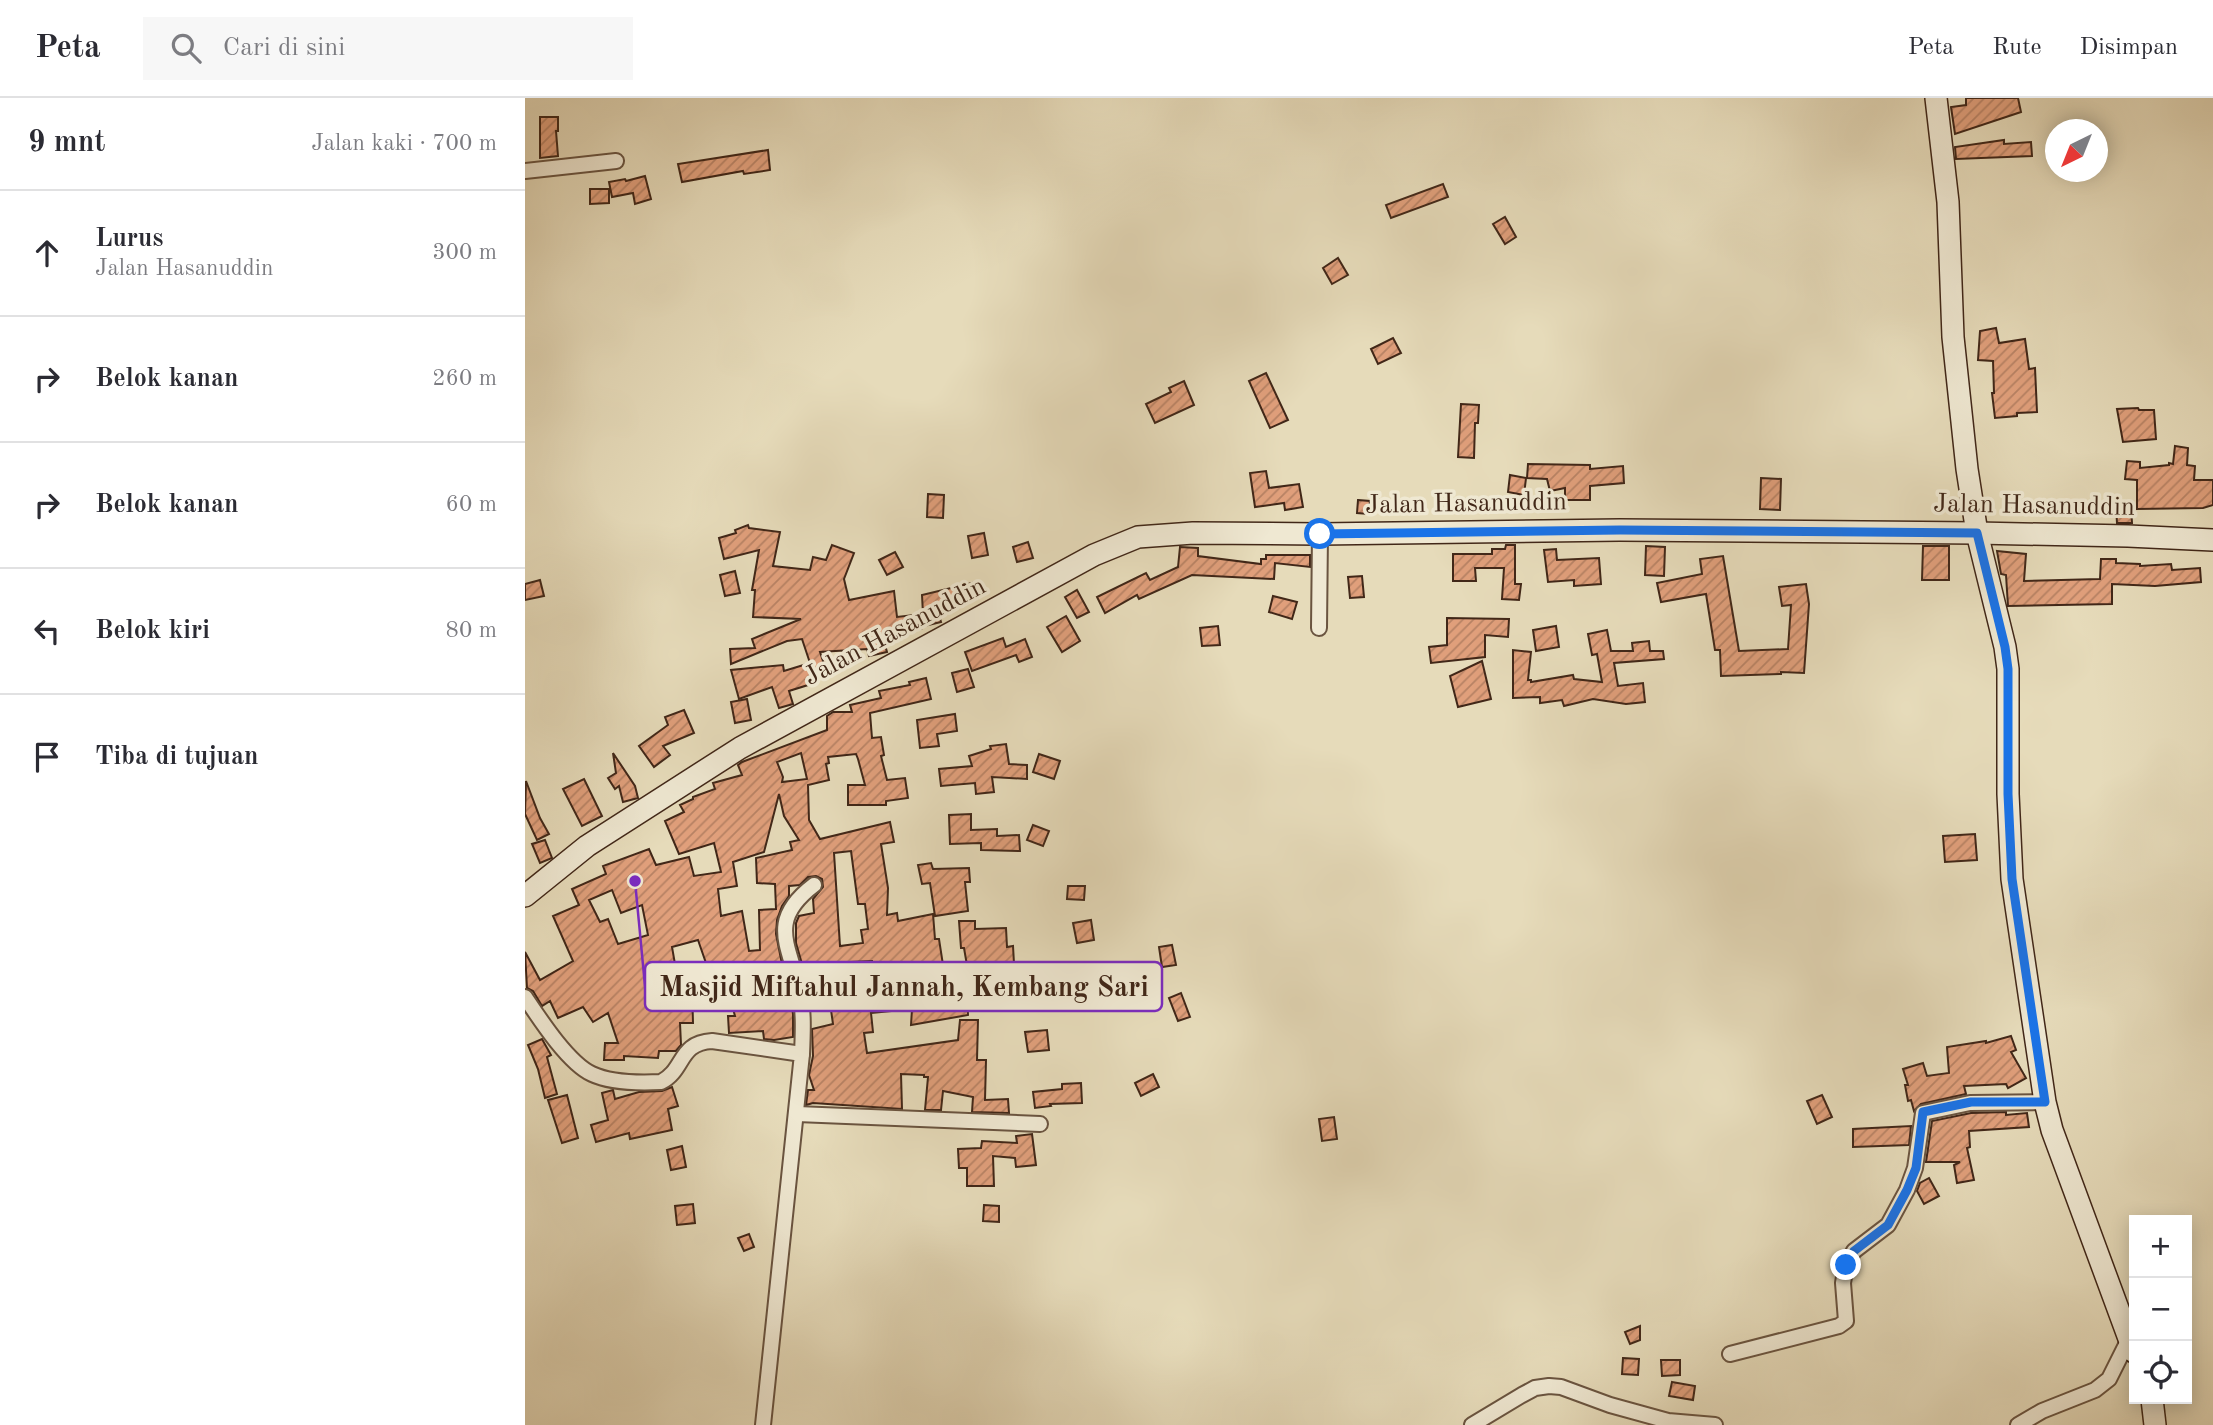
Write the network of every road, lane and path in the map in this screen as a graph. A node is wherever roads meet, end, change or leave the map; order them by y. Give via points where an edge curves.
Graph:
1 (1936, 98) edge
2 (617, 161) dead end
3 (525, 171) edge
4 (1977, 533) junction
5 (1320, 534) junction
6 (2213, 540) edge
7 (1319, 628) dead end
8 (814, 885) dead end
9 (525, 896) edge
10 (525, 996) edge
11 (801, 1054) junction
12 (2045, 1102) junction
13 (797, 1114) junction
14 (1040, 1125) dead end
15 (2130, 1341) edge
16 (2129, 1350) edge
17 (1730, 1354) dead end
18 (2153, 1404) edge
19 (764, 1425) edge
20 (1472, 1425) edge
21 (1714, 1425) edge
22 (2018, 1425) edge
23 (2155, 1425) edge

1 - 4 street via 1948,202 1953,337
2 - 3 street
4 - 5 street, Jalan Hasanuddin via 1620,530
4 - 6 street, Jalan Hasanuddin
4 - 12 street via 2008,669 2012,879
5 - 7 street
5 - 9 street, Jalan Hasanuddin via 1160,535 1114,545 740,748 587,846
8 - 11 street via 790,911 784,937 801,1003
10 - 11 street via 573,1059 602,1078 661,1082 686,1051 702,1042
11 - 13 street
12 - 15 street
12 - 17 street via 1971,1102 1923,1112 1916,1168 1907,1190 1888,1225 1854,1251 1846,1265 1846,1321
13 - 14 street
13 - 19 street
16 - 22 street via 2095,1390
18 - 23 street
20 - 21 street via 1535,1388 1561,1387 1668,1421

